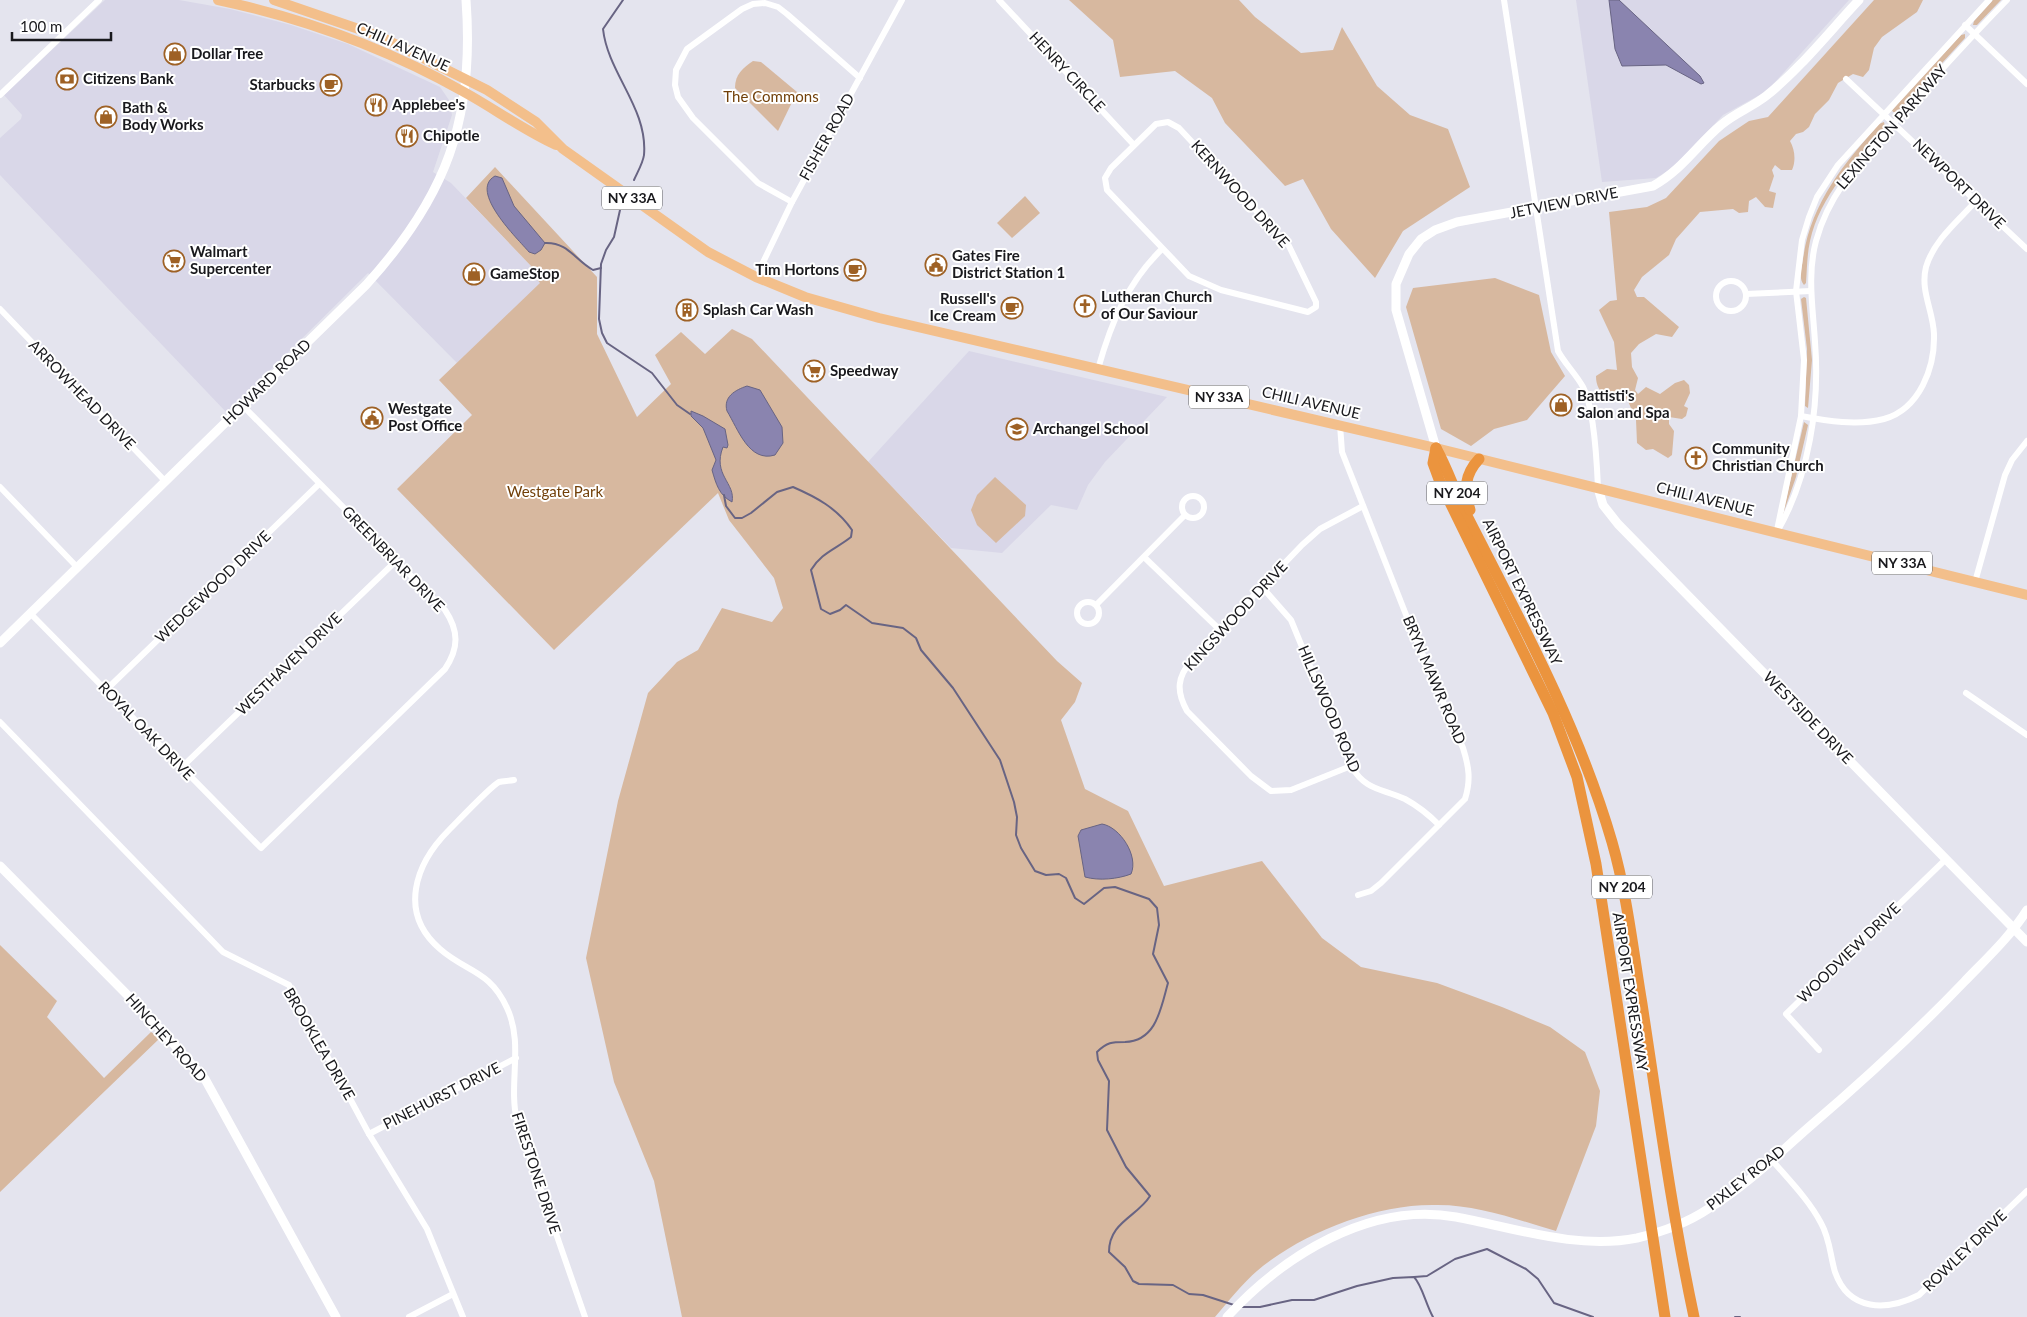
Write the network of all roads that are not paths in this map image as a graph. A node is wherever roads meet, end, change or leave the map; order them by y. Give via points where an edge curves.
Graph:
1 (99, 0) edge
2 (218, 0) edge
3 (274, 0) edge
4 (293, 0) edge
5 (466, 0) edge
6 (902, 0) edge
7 (999, 0) edge
8 (1504, 0) edge
9 (1859, 0) edge
10 (1989, 0) edge
11 (2007, 0) edge
12 (250, 3) edge
13 (260, 5) edge
14 (306, 11) junction
15 (1965, 26) junction
16 (1974, 34) junction
17 (860, 78) junction
18 (466, 79) junction
19 (1846, 79) dead end
20 (2027, 84) edge
21 (464, 92) junction
22 (0, 95) edge
23 (1884, 114) junction
24 (1894, 123) junction
25 (1134, 145) junction
26 (564, 149) junction
27 (1976, 201) junction
28 (792, 202) junction
29 (1537, 208) junction
30 (1162, 249) junction
31 (2027, 249) edge
32 (756, 277) junction
33 (1811, 291) junction
34 (1796, 292) junction
35 (1746, 294) junction
36 (0, 309) edge
37 (1098, 369) junction
38 (243, 406) junction
39 (1801, 416) junction
40 (1813, 418) junction
41 (1340, 425) junction
42 (2027, 441) edge
43 (1436, 448) junction
44 (1479, 459) junction
45 (165, 481) junction
46 (320, 484) junction
47 (0, 487) edge
48 (1598, 488) junction
49 (1363, 506) junction
50 (1185, 515) dead end
51 (1777, 532) junction
52 (1479, 538) junction
53 (1144, 557) junction
54 (396, 561) junction
55 (78, 568) junction
56 (1975, 582) junction
57 (1262, 586) junction
58 (2027, 595) edge
59 (1096, 605) dead end
60 (30, 613) junction
61 (1220, 630) junction
62 (0, 642) edge
63 (106, 690) junction
64 (1966, 693) dead end
65 (0, 722) edge
66 (2027, 736) edge
67 (1351, 766) junction
68 (182, 767) junction
69 (514, 780) dead end
70 (1439, 825) junction
71 (261, 848) joint
72 (1946, 859) junction
73 (0, 866) edge
74 (1358, 895) dead end
75 (2027, 910) edge
76 (2015, 930) junction
77 (2027, 942) edge
78 (1819, 1050) dead end
79 (516, 1058) junction
80 (369, 1134) junction
81 (1771, 1160) junction
82 (2027, 1192) edge
83 (453, 1294) junction
84 (1230, 1314) edge
85 (336, 1317) edge
86 (409, 1317) edge
87 (463, 1317) edge
88 (585, 1317) edge
89 (1665, 1317) edge
90 (1694, 1317) edge

1 - 22 street
2 - 12 main road, CHILI AVENUE / NY 33A
3 - 14 main road, CHILI AVENUE / NY 33A
4 - 14 main road
5 - 18 street, HOWARD ROAD
6 - 17 street, FISHER ROAD
7 - 25 street, HENRY CIRCLE
8 - 29 street
9 - 29 street, JETVIEW DRIVE via 1780,83 1719,126 1670,176 1643,189
10 - 15 street, LEXINGTON PARKWAY
11 - 16 street, LEXINGTON PARKWAY
12 - 13 main road, CHILI AVENUE / NY 33A
13 - 21 main road, CHILI AVENUE / NY 33A via 354,39
14 - 18 main road, CHILI AVENUE / NY 33A via 379,36
15 - 16 street
15 - 23 street, LEXINGTON PARKWAY
16 - 20 street
16 - 24 street, LEXINGTON PARKWAY
17 - 28 street, FISHER ROAD
17 - 28 street via 787,14 765,3 742,9 680,57 675,85 684,108 758,183
18 - 21 street, HOWARD ROAD
18 - 26 main road, CHILI AVENUE / NY 33A via 536,122
19 - 23 street, NEWPORT DRIVE
21 - 26 main road, CHILI AVENUE / NY 33A via 528,132
21 - 38 street, HOWARD ROAD via 446,167 406,239 366,285
23 - 24 street, NEWPORT DRIVE
23 - 34 street, LEXINGTON PARKWAY via 1838,165 1817,197 1802,240
24 - 27 street, NEWPORT DRIVE
24 - 33 street, LEXINGTON PARKWAY via 1853,168 1831,203 1816,240
25 - 30 street, KERNWOOD DRIVE via 1107,173 1105,185
25 - 30 street, KERNWOOD DRIVE via 1156,124 1168,122 1179,128 1289,246 1316,307 1308,312 1209,286 1188,276
26 - 32 main road, CHILI AVENUE / NY 33A via 708,252
27 - 31 street, NEWPORT DRIVE
27 - 40 street via 1940,240 1930,257 1924,285 1934,331 1934,350 1932,366 1915,397 1885,419 1847,422
28 - 32 street, FISHER ROAD
29 - 43 street, JETVIEW DRIVE via 1457,222 1435,230 1421,239 1408,254 1400,273 1396,284 1396,310
29 - 48 street via 1558,351 1566,367 1583,387 1588,404
30 - 37 street via 1145,266 1127,293 1109,332
32 - 37 main road, CHILI AVENUE / NY 33A via 805,296 880,318
33 - 34 street
33 - 40 street, LEXINGTON PARKWAY via 1817,369
34 - 35 street
34 - 39 street, LEXINGTON PARKWAY via 1804,360
35 - 35 street via 1742,285 1728,281 1717,290 1716,300 1722,308 1731,311 1743,304
36 - 45 street, ARROWHEAD DRIVE
37 - 41 main road, CHILI AVENUE / NY 33A
38 - 45 street, HOWARD ROAD
38 - 46 street, GREENBRIAR DRIVE
39 - 40 street
39 - 51 street, LEXINGTON PARKWAY
40 - 51 street, LEXINGTON PARKWAY via 1798,484
41 - 43 main road, CHILI AVENUE / NY 33A
41 - 49 street, BRYN MAWR ROAD via 1342,452
42 - 56 street via 2005,475
43 - 44 main road, CHILI AVENUE / NY 33A
43 - 52 highway, AIRPORT EXPRESSWAY / NY 204
43 - 89 highway, AIRPORT EXPRESSWAY / NY 204 via 1433,463 1440,482 1553,713 1576,777 1596,864
44 - 48 main road, CHILI AVENUE / NY 33A
44 - 52 highway via 1471,468 1465,486
45 - 55 street, HOWARD ROAD
46 - 54 street, GREENBRIAR DRIVE
46 - 63 street, WEDGEWOOD DRIVE
47 - 55 street
48 - 51 main road, CHILI AVENUE / NY 33A
48 - 72 street, WESTSIDE DRIVE via 1603,505 1618,524
49 - 57 street, KINGSWOOD DRIVE via 1320,529
49 - 70 street, BRYN MAWR ROAD via 1469,767 1470,783 1465,799
50 - 53 street
51 - 56 main road, CHILI AVENUE / NY 33A
52 - 90 highway, AIRPORT EXPRESSWAY / NY 204 via 1568,722 1612,842 1630,932 1679,1246
53 - 59 street
53 - 61 street
54 - 68 street, WESTHAVEN DRIVE
54 - 71 street, GREENBRIAR DRIVE via 452,620 456,645 453,657 445,669
55 - 60 street, HOWARD ROAD
56 - 58 main road, CHILI AVENUE / NY 33A
57 - 61 street, KINGSWOOD DRIVE
57 - 67 street, HILLSWOOD ROAD via 1291,620
60 - 62 street, HOWARD ROAD
60 - 63 street, ROYAL OAK DRIVE
61 - 67 street, KINGSWOOD DRIVE via 1184,668 1178,689 1188,711 1213,737 1251,776 1271,791 1291,790
63 - 68 street, ROYAL OAK DRIVE
64 - 66 street
65 - 80 street, BROOKLEA DRIVE via 223,952 289,985
67 - 70 street, HILLSWOOD ROAD via 1368,786 1406,800
68 - 71 street, ROYAL OAK DRIVE
69 - 79 street, FIRESTONE DRIVE via 498,782 434,847 418,878 415,905 434,944 485,977 498,992 510,1015
70 - 74 street, BRYN MAWR ROAD via 1381,884
72 - 76 street, WESTSIDE DRIVE
72 - 78 street, WOODVIEW DRIVE via 1786,1014
73 - 85 street, HINCHEY ROAD via 205,1079
75 - 76 street, PIXLEY ROAD
76 - 77 street, WESTSIDE DRIVE
76 - 81 street, PIXLEY ROAD via 1896,1050
79 - 80 street, PINEHURST DRIVE
79 - 88 street, FIRESTONE DRIVE via 512,1092 517,1121
80 - 83 street, BROOKLEA DRIVE via 427,1229
81 - 82 street, ROWLEY DRIVE via 1810,1205 1820,1222 1841,1284 1859,1300 1882,1307 1919,1295
81 - 84 street, PIXLEY ROAD via 1704,1212 1637,1238 1564,1240 1433,1214 1360,1226 1287,1262
83 - 86 street
83 - 87 street, BROOKLEA DRIVE

